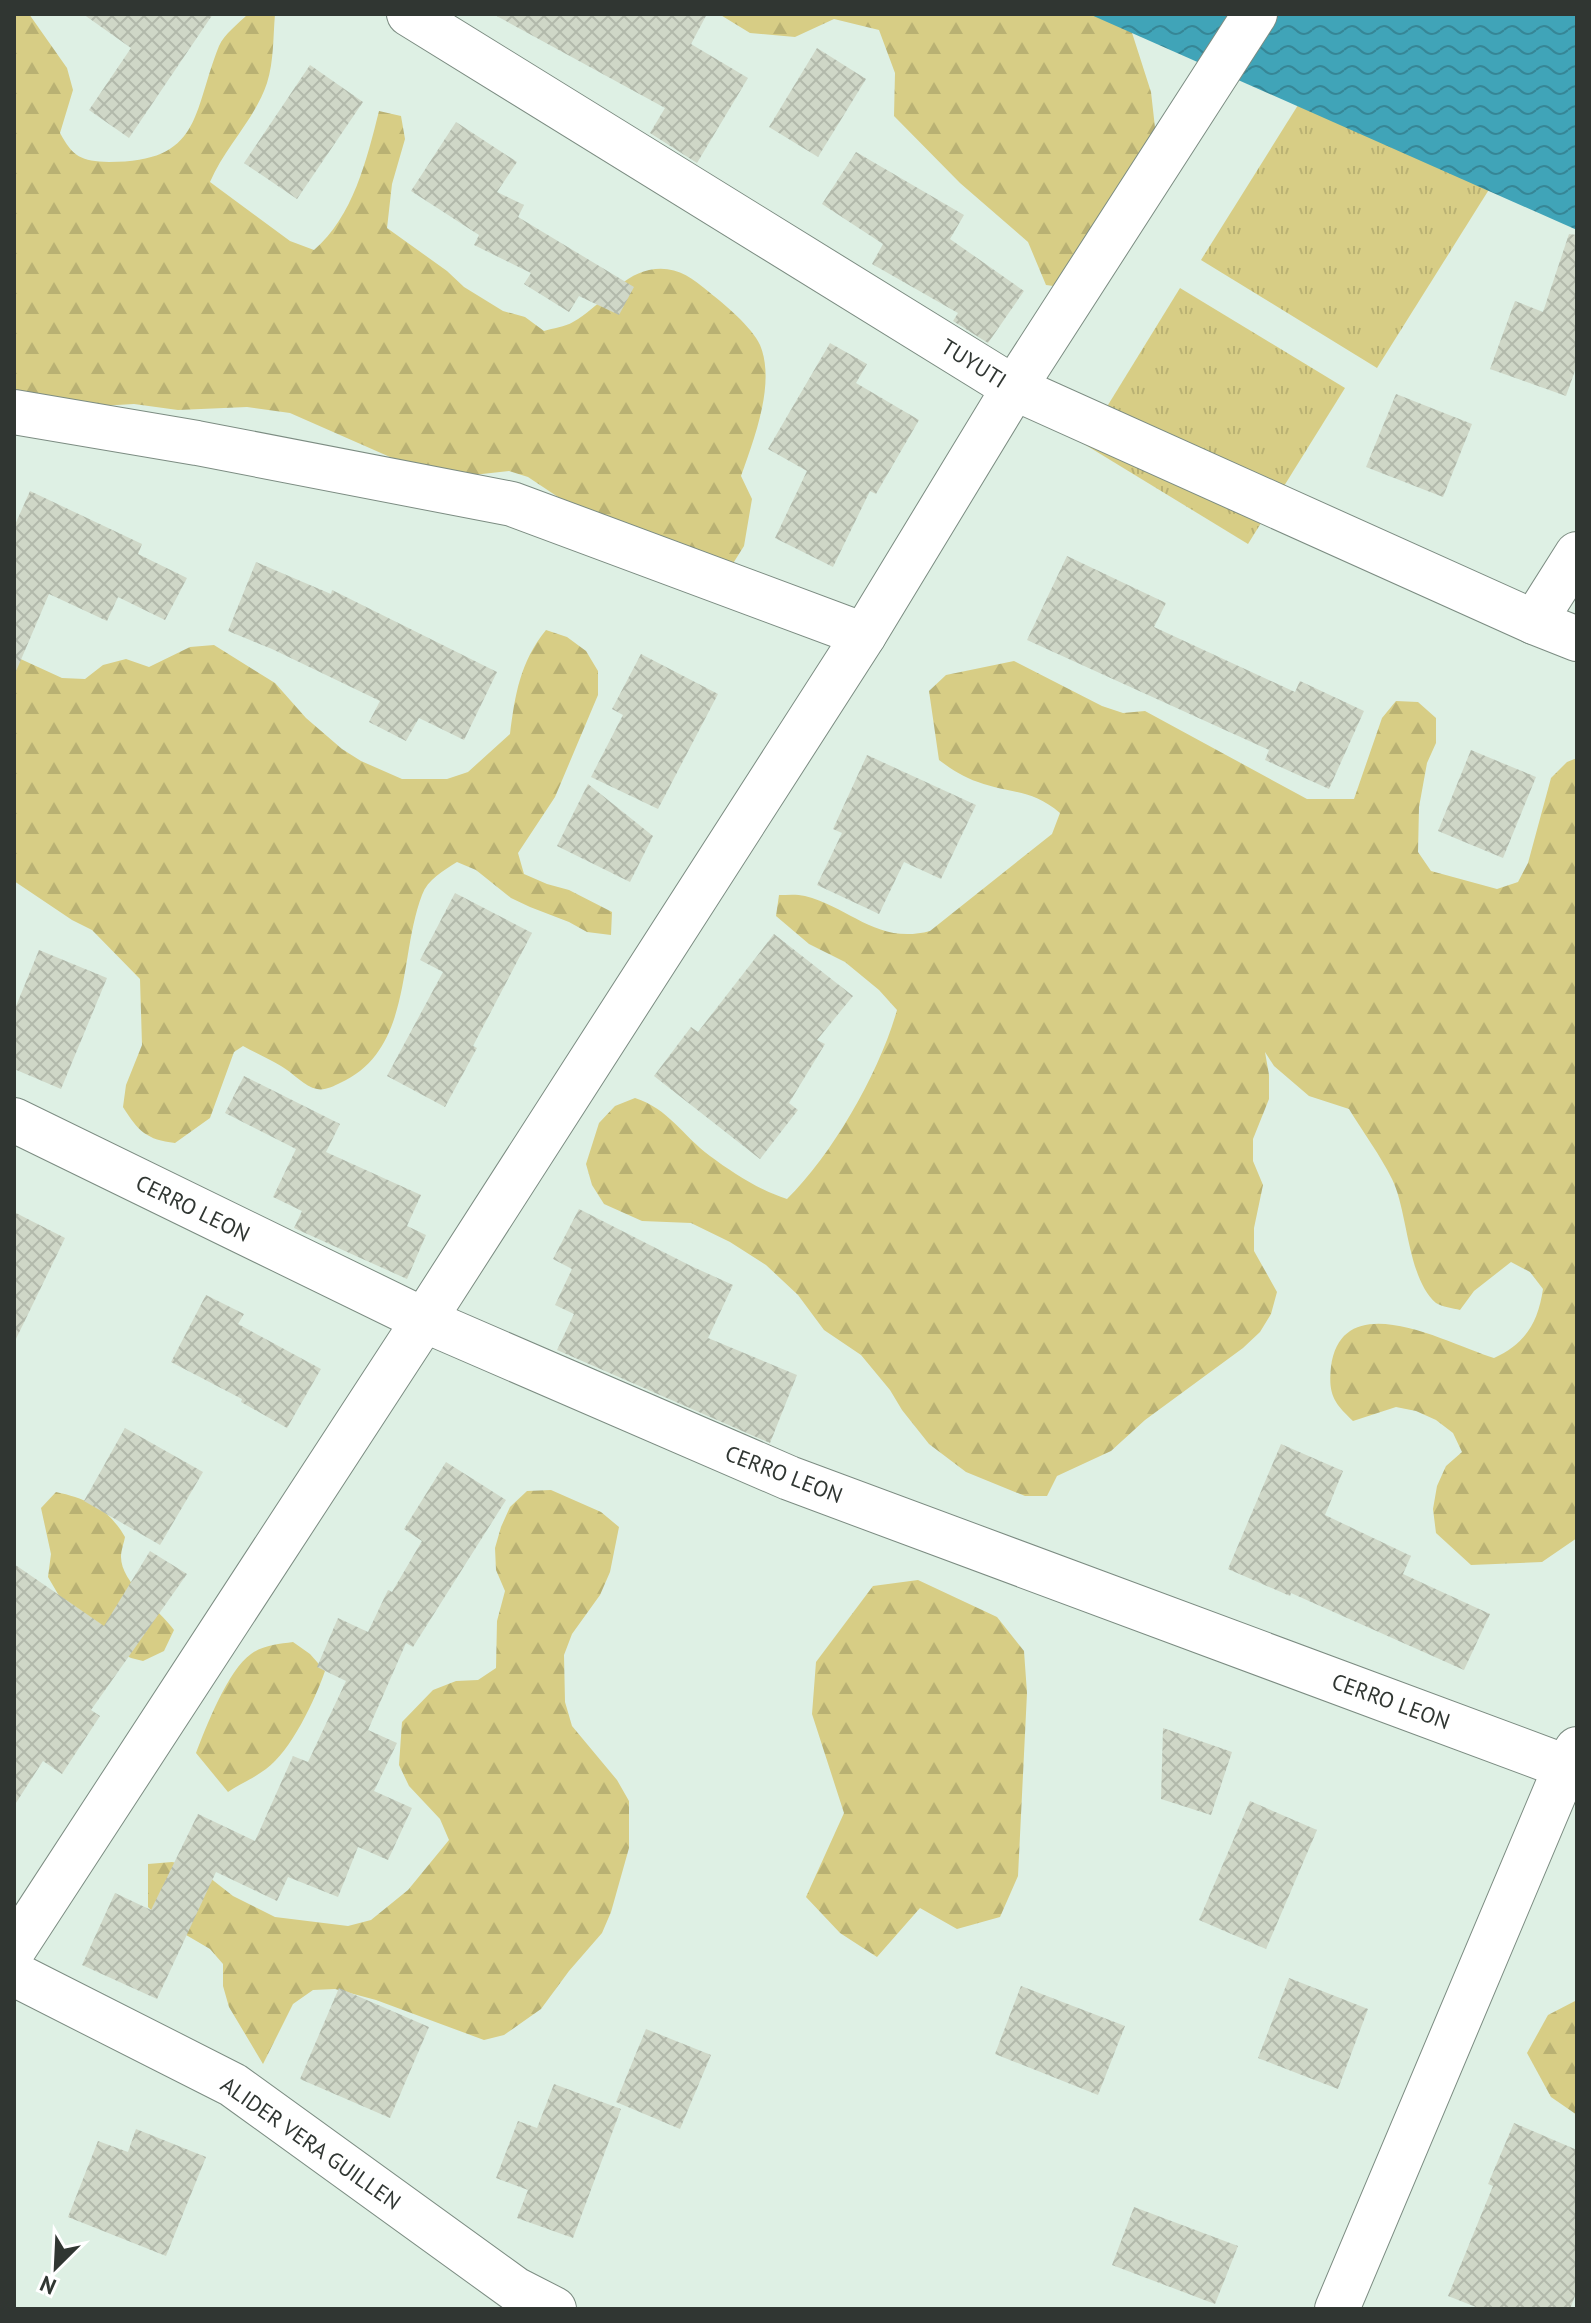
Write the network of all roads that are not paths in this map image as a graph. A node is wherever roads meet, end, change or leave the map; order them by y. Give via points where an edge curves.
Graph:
1 (409, 14) edge
2 (1255, 14) edge
3 (1014, 388) junction
4 (14, 412) edge
5 (1577, 554) edge
6 (1534, 622) junction
7 (864, 635) junction
8 (1577, 639) edge
9 (14, 1120) edge
10 (424, 1320) junction
11 (1573, 1762) edge
12 (14, 1949) edge
13 (14, 1974) edge
14 (511, 2299) edge
15 (554, 2309) edge
16 (1337, 2309) edge

1 - 3 street, TUYUTI
2 - 3 street
3 - 6 street, TUYUTI
3 - 7 street
4 - 7 street via 512,504
5 - 6 street
6 - 8 street, TUYUTI
7 - 10 street
9 - 10 street, CERRO LEON
10 - 11 street, CERRO LEON via 789,1478
10 - 12 street
11 - 16 street
13 - 14 street, ALIDER VERA GUILLEN via 233,2085
14 - 15 street, ALIDER VERA GUILLEN

